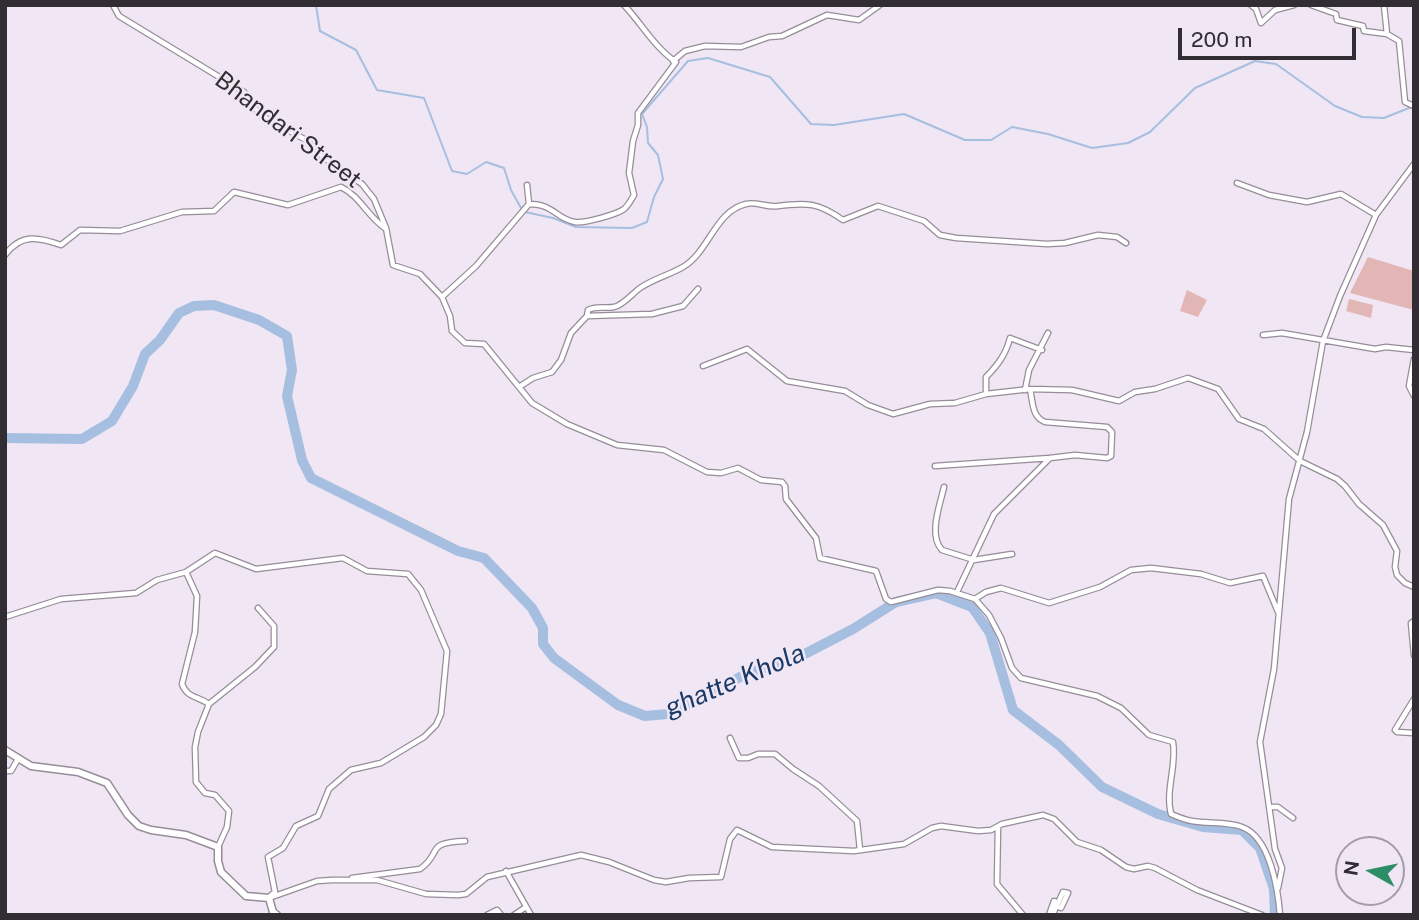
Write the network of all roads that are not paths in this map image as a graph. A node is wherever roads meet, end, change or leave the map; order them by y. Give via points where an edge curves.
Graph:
1 (113, 5) edge
2 (624, 5) edge
3 (880, 5) edge
4 (1251, 5) edge
5 (1294, 5) edge
6 (1311, 5) edge
7 (1384, 5) edge
8 (1387, 34) junction
9 (673, 61) junction
10 (1414, 106) edge
11 (1414, 164) edge
12 (1237, 183) dead end
13 (527, 185) dead end
14 (529, 204) junction
15 (1376, 215) junction
16 (386, 228) junction
17 (1126, 243) dead end
18 (5, 256) edge
19 (698, 289) dead end
20 (442, 297) junction
21 (587, 316) junction
22 (1048, 333) dead end
23 (1263, 335) dead end
24 (1324, 341) junction
25 (1042, 350) junction
26 (1414, 350) edge
27 (1414, 359) edge
28 (703, 366) dead end
29 (519, 387) junction
30 (1028, 390) junction
31 (986, 394) junction
32 (1414, 397) edge
33 (1050, 458) junction
34 (1300, 461) junction
35 (936, 466) dead end
36 (944, 487) dead end
37 (1012, 554) dead end
38 (974, 560) junction
39 (186, 572) junction
40 (1414, 587) edge
41 (957, 592) junction
42 (975, 599) junction
43 (258, 608) dead end
44 (1279, 612) junction
45 (5, 618) edge
46 (1414, 621) edge
47 (1414, 655) edge
48 (1414, 699) edge
49 (209, 704) junction
50 (1414, 733) edge
51 (730, 737) dead end
52 (5, 750) edge
53 (18, 759) junction
54 (5, 771) edge
55 (1270, 807) junction
56 (1293, 817) dead end
57 (998, 827) junction
58 (465, 841) dead end
59 (218, 847) junction
60 (860, 850) junction
61 (506, 872) junction
62 (345, 880) junction
63 (1278, 889) junction
64 (269, 898) junction
65 (526, 907) junction
66 (273, 914) edge
67 (487, 915) edge
68 (501, 915) edge
69 (514, 915) edge
70 (531, 915) edge
71 (1023, 915) edge
72 (1051, 915) edge
73 (1262, 915) edge
74 (1280, 915) edge

1 - 16 street, Bhandari Street via 119,16 244,92 260,115 306,140 362,184
2 - 9 street
3 - 9 street via 859,20 827,15 782,36 741,47 705,46 685,51
4 - 5 street via 1261,23 1275,10
6 - 8 street via 1336,14 1337,20 1363,26 1364,31
7 - 8 street
8 - 10 street via 1399,41 1405,102
9 - 14 street via 675,65 638,113 629,173 634,195 625,209 578,223 551,207
11 - 15 street
12 - 15 street via 1307,202 1341,194
13 - 14 street
14 - 20 street
15 - 24 street
16 - 18 street via 352,192 341,187 288,205 234,192 214,211 182,212 120,231 80,230 61,245 37,237 12,245
16 - 20 street, Bhandari Street via 393,265 420,274
17 - 21 street via 1098,234 1047,244 956,238 878,206 843,220 817,204 773,207 751,202 731,211 684,267 649,282 617,307 593,307
19 - 21 street via 682,306 652,314
20 - 29 street, Bhandari Street via 452,331 465,343 484,344
21 - 29 street via 570,333 552,372
22 - 25 street
23 - 24 street via 1282,333
24 - 26 street
24 - 34 street
25 - 30 street via 1029,370
25 - 31 street via 1010,338 996,369 986,377
27 - 32 street via 1409,386
28 - 31 street via 747,349 787,381 845,391 893,414
29 - 41 street, Bhandari Street via 532,403 567,424 617,445 664,450 706,471 738,468 761,480 782,482 786,499 816,538 820,558 876,571 891,602 939,590
30 - 31 street
30 - 33 street via 1038,419 1107,427 1112,432 1110,457
30 - 34 street via 1072,390 1119,401 1188,378 1218,389 1239,419 1264,429
33 - 35 street
33 - 38 street via 994,514
34 - 40 street via 1337,479 1382,524 1397,551 1397,575
34 - 44 street via 1289,499
36 - 38 street via 935,535 938,546
37 - 38 street
38 - 41 street
39 - 45 street via 157,580 136,593 61,599
39 - 49 street via 197,596 195,632 182,684 190,696
39 - 64 street via 215,553 256,569 343,558 367,571 408,574 421,590 447,651 436,725 381,763 351,770 329,789 318,816 296,826 283,848 268,857 275,892
41 - 42 street, Bhandari Street
42 - 44 street via 1001,588 1049,603 1100,587 1131,570 1151,568 1230,583 1263,576
42 - 63 street via 995,625 1016,674 1097,695 1121,708 1149,735 1173,742 1171,814 1250,830 1263,846
43 - 49 street via 274,626 274,647
44 - 55 street via 1260,742
46 - 47 street via 1410,633
48 - 50 street via 1395,730
49 - 59 street via 197,739 194,768 199,788 215,795 229,811
51 - 60 street via 739,758 775,754 819,786 856,821
52 - 53 street
53 - 54 street via 11,771
53 - 59 street via 107,783 139,825
55 - 56 street
55 - 63 street via 1282,872
57 - 60 street via 978,831 932,828 904,844
57 - 71 street via 997,884
57 - 73 street via 1049,817 1077,842 1101,850 1126,867 1155,868
58 - 62 street via 442,843 420,869
59 - 64 street via 221,872 246,896
60 - 61 street via 772,847 737,830 718,878 654,880 581,855
61 - 62 street via 480,880 466,894 458,895 426,894 377,880
61 - 65 street
62 - 64 street via 317,881
63 - 74 street
64 - 66 street
65 - 69 street
65 - 70 street
67 - 68 street via 497,910
72 - 72 street via 1056,906 1061,908 1068,893 1063,892 1058,903 1054,901

